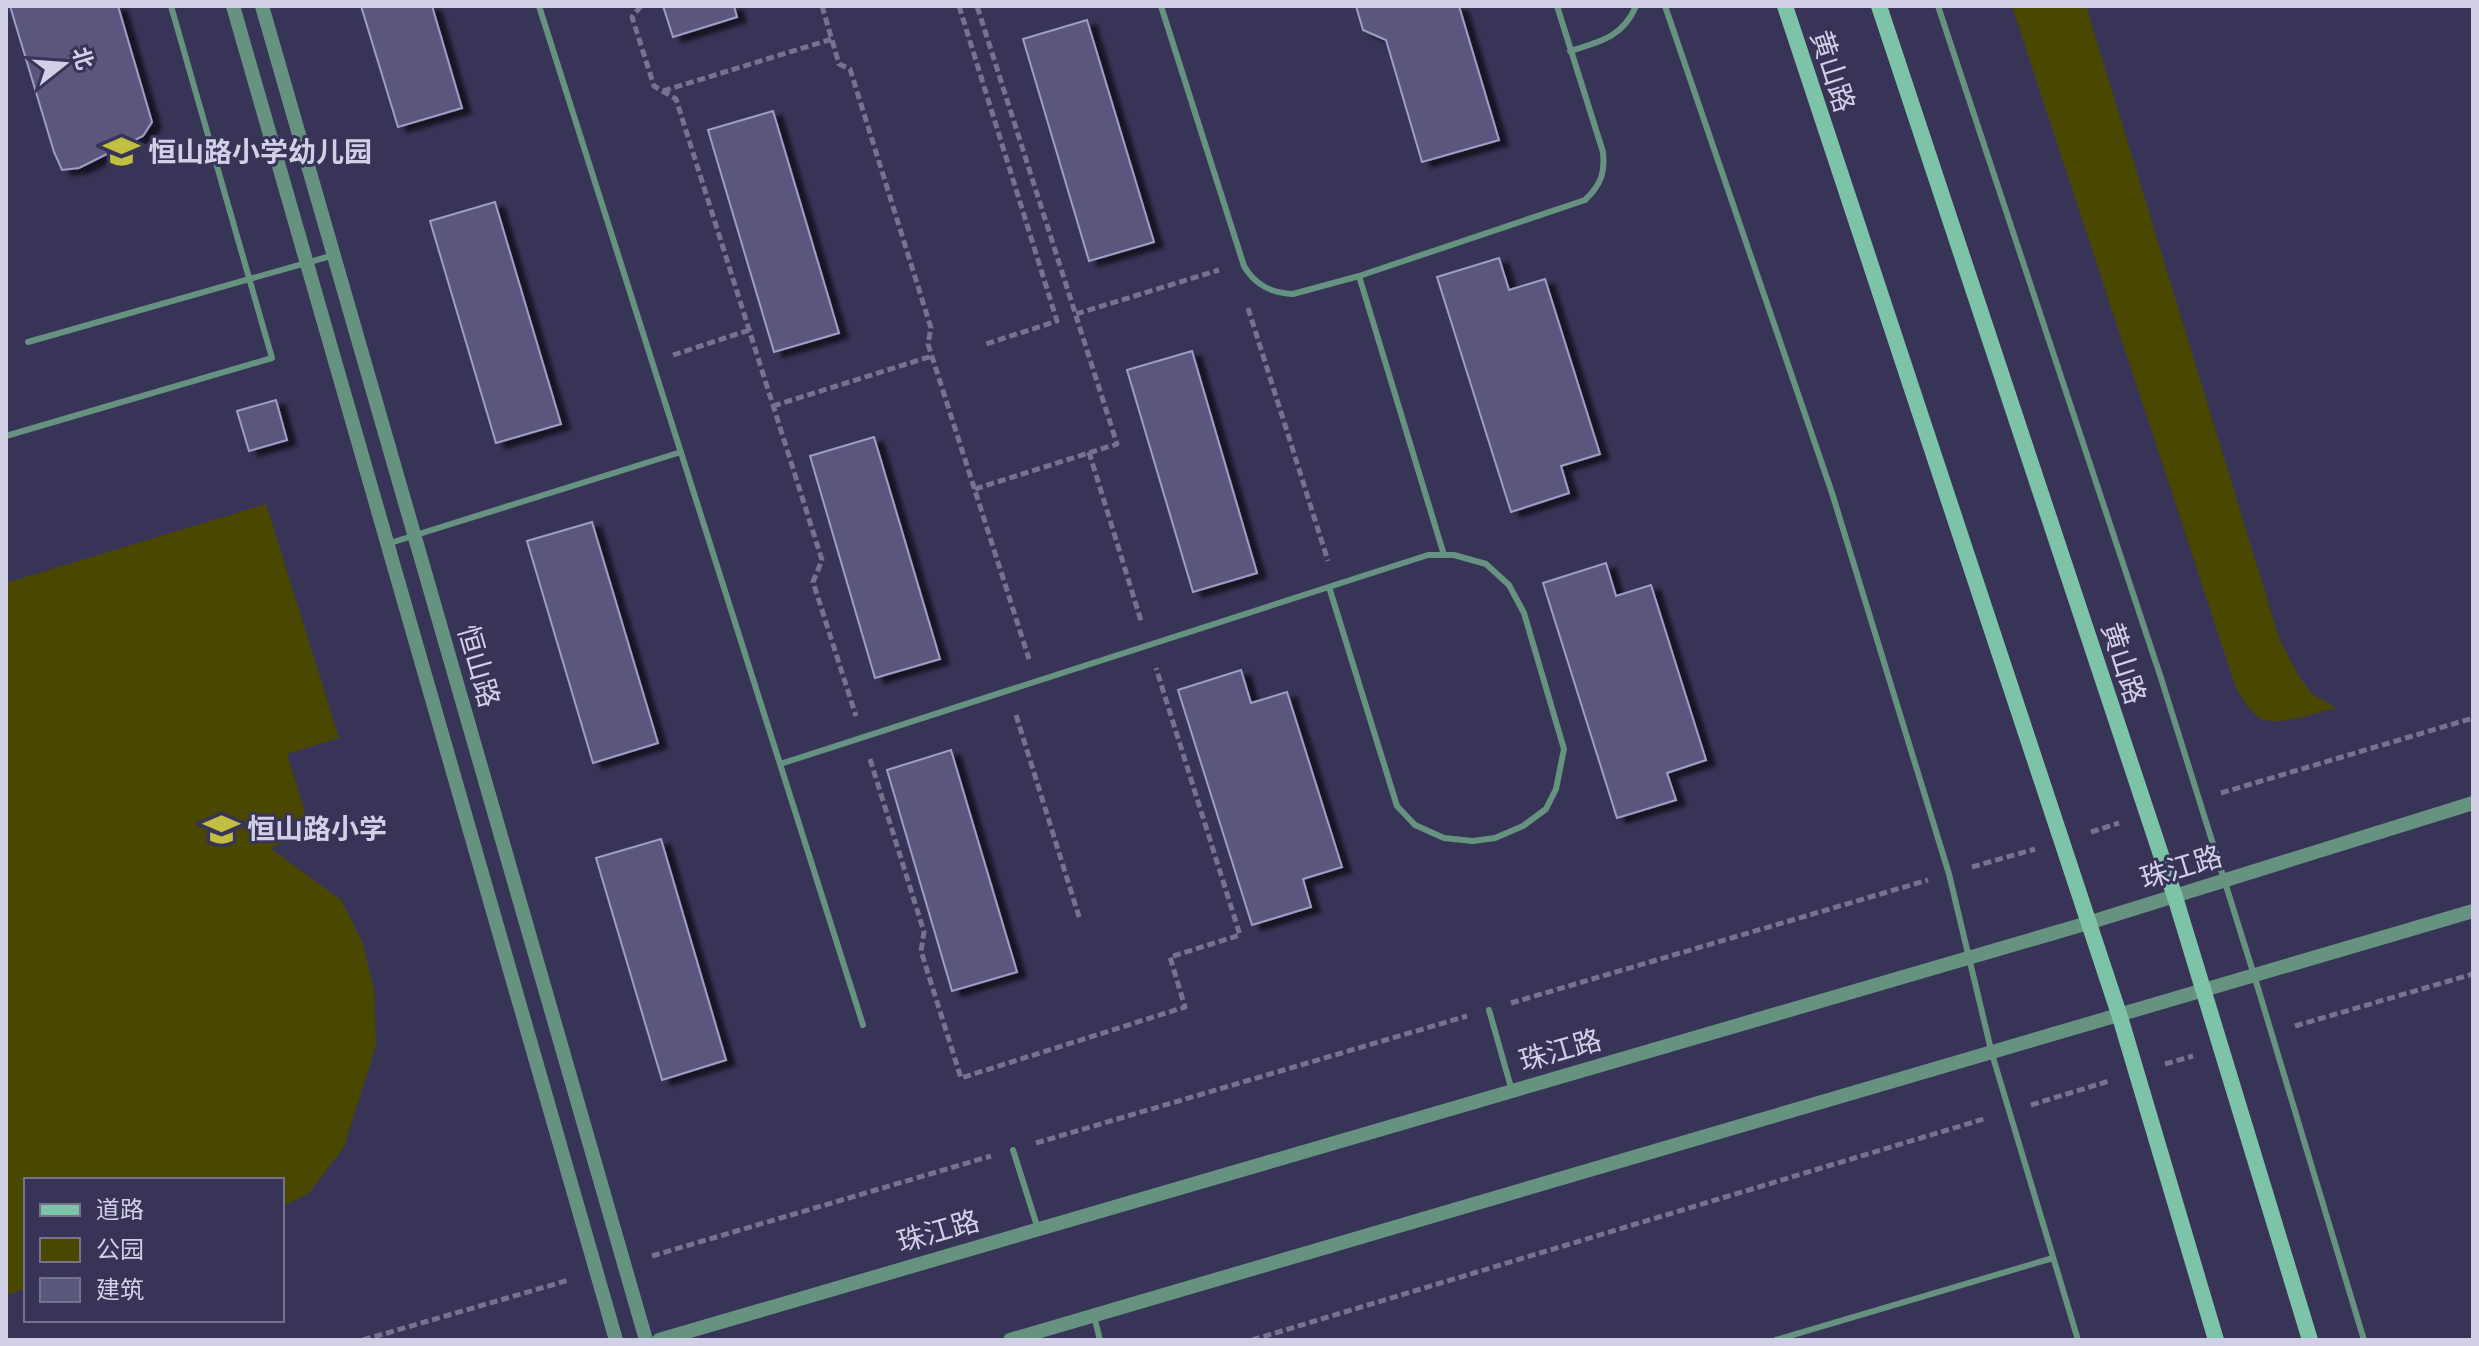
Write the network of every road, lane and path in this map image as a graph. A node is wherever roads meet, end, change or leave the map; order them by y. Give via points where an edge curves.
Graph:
1 (171, 6) edge
2 (233, 6) edge
3 (262, 6) edge
4 (539, 6) edge
5 (641, 6) edge
6 (822, 6) edge
7 (977, 6) edge
8 (1161, 6) edge
9 (1557, 6) edge
10 (1636, 6) edge
11 (1665, 6) edge
12 (1785, 6) edge
13 (1879, 6) edge
14 (1938, 6) edge
15 (961, 7) edge
16 (832, 39) junction
17 (1570, 51) junction
18 (663, 91) junction
19 (334, 255) junction
20 (306, 263) junction
21 (1243, 263) junction
22 (1359, 276) junction
23 (249, 279) junction
24 (1252, 279) junction
25 (1076, 314) junction
26 (749, 330) junction
27 (28, 342) dead end
28 (983, 345) dead end
29 (932, 356) junction
30 (653, 361) junction
31 (773, 406) junction
32 (6, 436) edge
33 (681, 452) junction
34 (1089, 452) junction
35 (975, 489) junction
36 (414, 535) junction
37 (387, 544) junction
38 (1444, 555) junction
39 (1332, 586) junction
40 (1149, 646) junction
41 (1036, 682) junction
42 (1008, 691) junction
43 (2473, 718) edge
44 (862, 737) junction
45 (780, 764) junction
46 (2200, 800) junction
47 (2473, 803) edge
48 (2147, 815) junction
49 (2061, 841) junction
50 (1949, 874) junction
51 (2224, 881) junction
52 (2175, 897) junction
53 (2473, 911) edge
54 (1080, 920) dead end
55 (2088, 923) junction
56 (1968, 959) junction
57 (2473, 974) edge
58 (2254, 975) junction
59 (2205, 989) junction
60 (1489, 1010) junction
61 (2120, 1017) junction
62 (863, 1025) dead end
63 (2272, 1033) junction
64 (2222, 1047) junction
65 (1992, 1054) junction
66 (2136, 1073) junction
67 (1512, 1091) junction
68 (2009, 1111) junction
69 (1013, 1150) junction
70 (1038, 1229) junction
71 (2053, 1258) junction
72 (625, 1264) junction
73 (597, 1272) junction
74 (1093, 1315) junction
75 (363, 1340) edge
76 (616, 1340) edge
77 (646, 1340) edge
78 (659, 1340) edge
79 (1010, 1340) edge
80 (1100, 1340) edge
81 (1252, 1340) edge
82 (1776, 1340) edge
83 (2078, 1340) edge
84 (2216, 1340) edge
85 (2310, 1340) edge
86 (2364, 1340) edge

1 - 23 lane
2 - 20 street, 恒山路
3 - 19 street, 恒山路
4 - 30 lane
5 - 18 path via 632,17 654,86
6 - 16 path
7 - 25 path
8 - 21 lane
9 - 17 lane
10 - 17 lane via 1617,32
11 - 50 lane via 1832,493
12 - 49 main road, 黄山路
13 - 48 main road, 黄山路
14 - 46 lane
15 - 28 path via 1057,321
16 - 18 path
16 - 29 path via 839,64 850,69 868,126 931,328
17 - 22 lane via 1603,152 1605,169 1598,188 1585,200
18 - 26 path via 676,99
19 - 20 lane
19 - 36 street, 恒山路
20 - 23 lane
20 - 37 street, 恒山路
21 - 24 lane
21 - 25 path
22 - 24 lane via 1293,294
22 - 38 lane
23 - 27 lane
23 - 32 lane via 272,358
24 - 39 path via 1247,303
25 - 34 path via 1117,444
26 - 30 path
26 - 31 path
29 - 31 path
29 - 35 path
30 - 33 lane
31 - 44 path via 822,560 813,582
33 - 36 lane
33 - 45 lane
34 - 35 path
34 - 40 path
35 - 41 path
36 - 37 lane
36 - 72 street, 恒山路
37 - 73 street, 恒山路
38 - 39 lane via 1428,555
38 - 39 lane via 1486,564 1509,585 1524,613 1564,749 1546,809 1495,838 1444,838 1415,825 1397,806
39 - 40 lane
40 - 41 lane
40 - 44 path via 1240,935 1170,957 1185,1007 961,1078 921,951 924,932
41 - 42 lane
42 - 44 lane
42 - 54 path
43 - 46 path
44 - 45 lane
45 - 62 lane
46 - 51 lane
47 - 51 street, 珠江路
48 - 49 path
48 - 52 main road, 黄山路
49 - 50 path
49 - 55 main road, 黄山路
50 - 56 lane
50 - 60 path
51 - 52 street, 珠江路
51 - 58 lane
52 - 55 street, 珠江路
52 - 59 main road, 黄山路
53 - 58 street
55 - 56 street, 珠江路
55 - 61 main road, 黄山路
56 - 65 lane
56 - 67 street, 珠江路
57 - 63 path
58 - 59 street
58 - 63 lane
59 - 61 street
59 - 64 main road, 黄山路
60 - 67 lane
60 - 69 path
61 - 65 street
61 - 66 main road, 黄山路
63 - 86 lane
64 - 66 path
64 - 85 main road, 黄山路
65 - 68 lane
65 - 74 street
66 - 68 path
66 - 84 main road, 黄山路
67 - 70 street, 珠江路
68 - 71 lane
68 - 81 path
69 - 70 lane
69 - 72 path
70 - 78 street, 珠江路
71 - 82 lane
71 - 83 lane
72 - 77 street, 恒山路
73 - 75 path
73 - 76 street, 恒山路
74 - 79 street
74 - 80 lane

